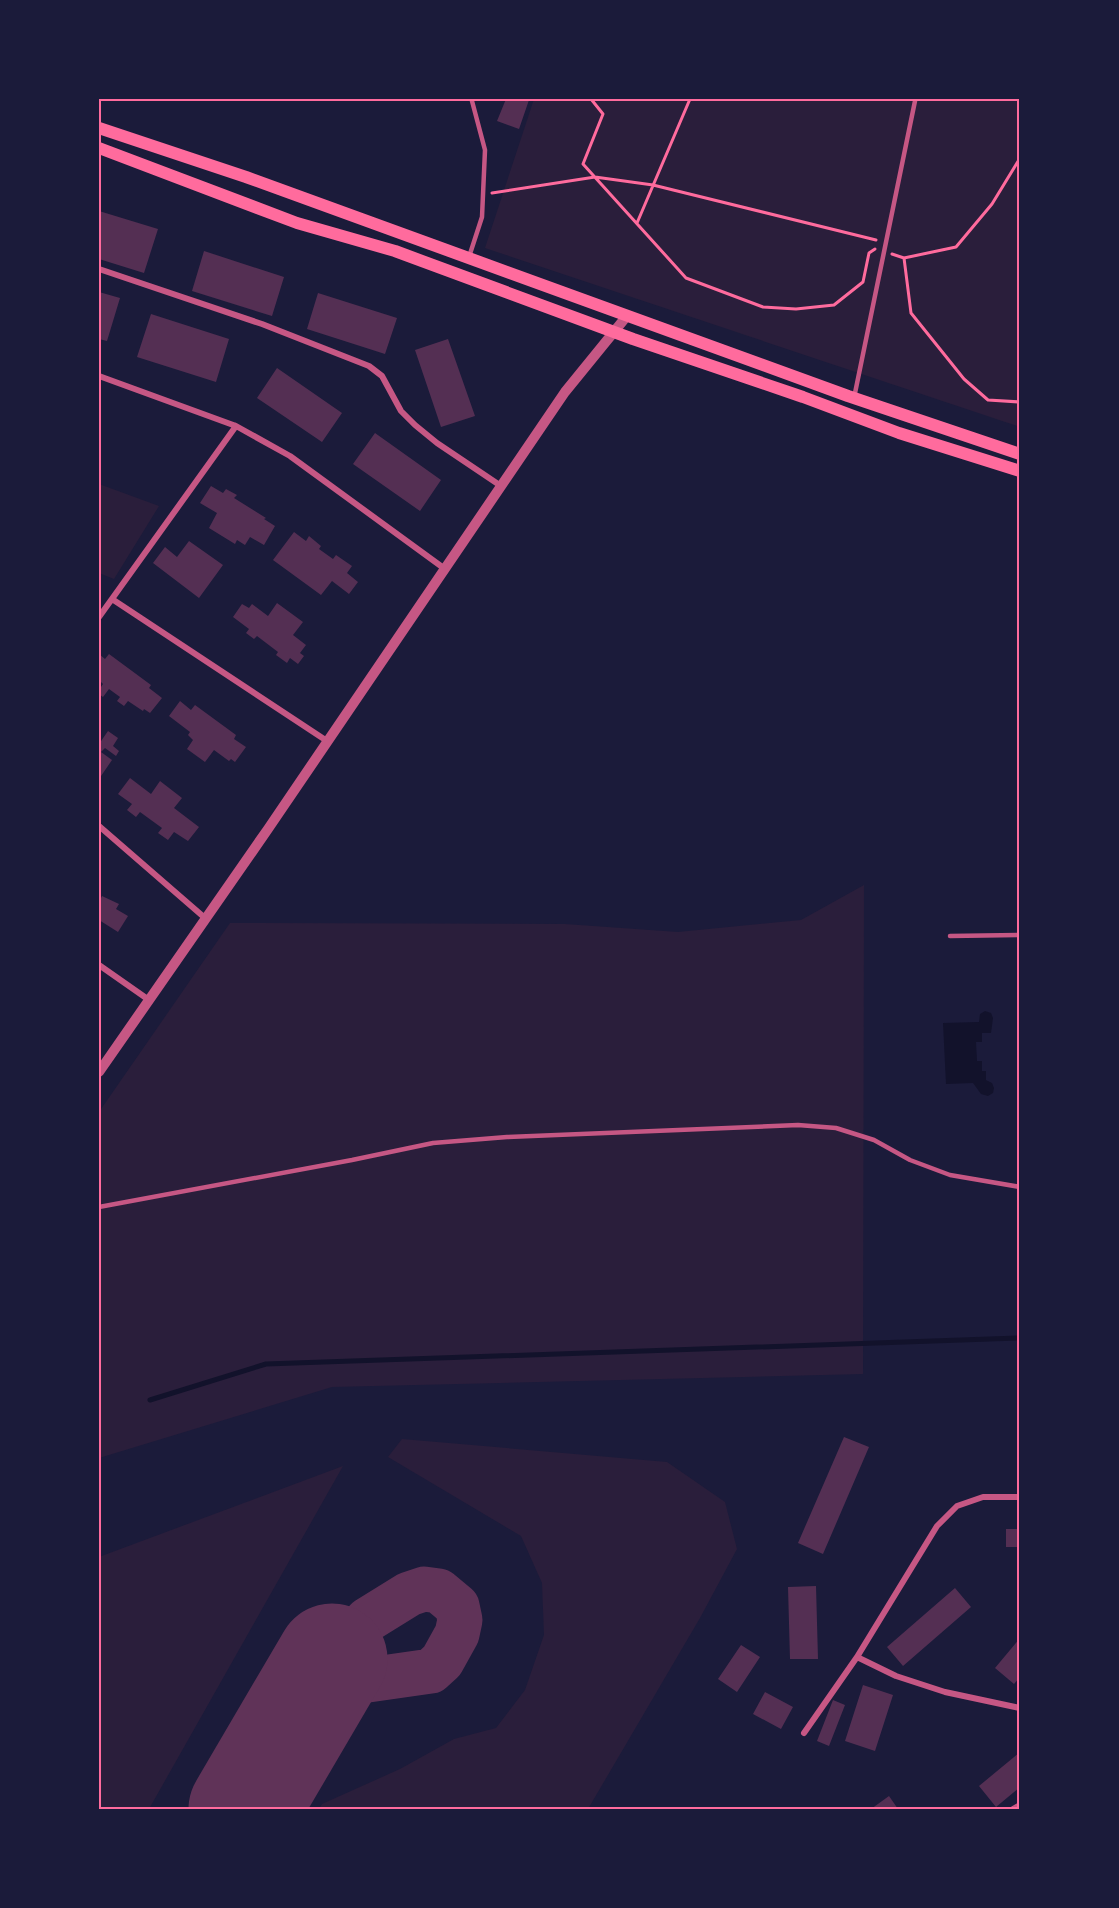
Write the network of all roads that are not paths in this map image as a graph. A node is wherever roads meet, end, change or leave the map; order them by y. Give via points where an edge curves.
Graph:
1 (915, 101) dead end
2 (472, 102) dead end
3 (99, 128) edge
4 (99, 148) edge
5 (468, 260) junction
6 (99, 269) edge
7 (626, 317) junction
8 (614, 332) junction
9 (99, 376) edge
10 (854, 398) junction
11 (236, 426) junction
12 (1020, 454) edge
13 (1020, 471) edge
14 (501, 486) junction
15 (445, 569) junction
16 (112, 599) junction
17 (99, 617) edge
18 (327, 741) junction
19 (99, 826) edge
20 (205, 918) junction
21 (1020, 935) edge
22 (950, 936) dead end
23 (99, 965) edge
24 (149, 1000) junction
25 (99, 1072) edge
26 (1020, 1188) edge
27 (99, 1207) edge
28 (1020, 1497) edge
29 (857, 1657) junction
30 (1020, 1708) edge
31 (804, 1733) dead end
32 (1020, 1805) edge
33 (1013, 1809) edge

1 - 10 lane
2 - 5 lane via 485,150 482,217
3 - 5 main road via 246,177
4 - 8 main road via 297,223 395,251
5 - 7 main road
6 - 14 street via 261,324 369,366 382,376 401,411 415,425
7 - 8 street
7 - 10 main road
8 - 13 main road
8 - 14 street via 565,392
9 - 11 street
10 - 12 main road
11 - 15 street via 290,456
11 - 16 street
14 - 15 street
15 - 18 street
16 - 17 street
16 - 18 street
18 - 20 street
19 - 20 street
20 - 24 street
21 - 22 lane
23 - 24 street
24 - 25 street
26 - 27 lane via 950,1175 910,1160 874,1140 836,1128 798,1125 433,1143
28 - 29 street via 983,1497 957,1506 937,1527
29 - 30 street via 896,1676 945,1692
29 - 31 street
32 - 33 street

